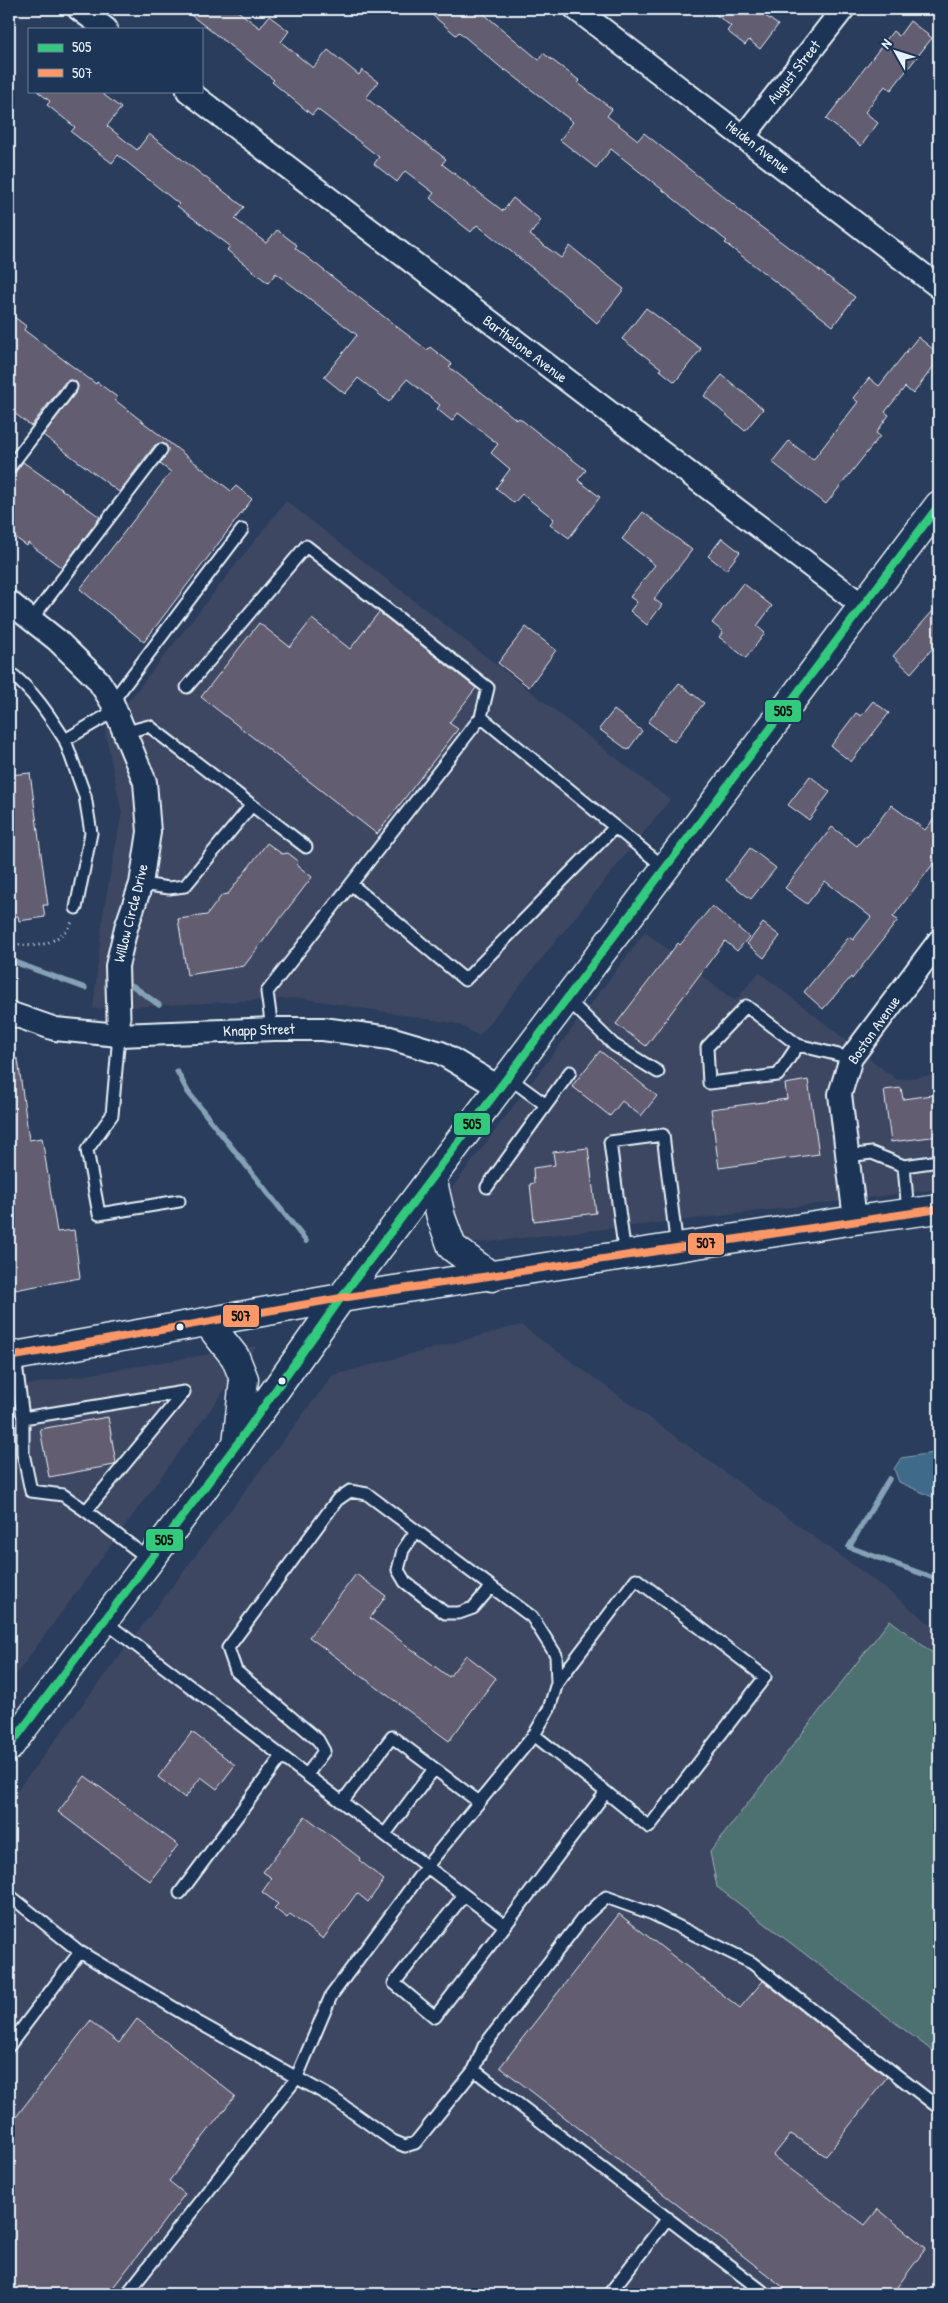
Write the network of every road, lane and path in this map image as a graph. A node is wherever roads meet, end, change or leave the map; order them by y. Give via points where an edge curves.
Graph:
1 (79, 9) edge
2 (576, 9) edge
3 (843, 9) edge
4 (105, 28) edge
5 (189, 92) edge
6 (744, 136) junction
7 (939, 287) edge
8 (71, 387) dead end
9 (161, 450) dead end
10 (9, 468) edge
11 (939, 505) edge
12 (242, 530) dead end
13 (9, 602) edge
14 (863, 606) junction
15 (32, 620) junction
16 (9, 672) edge
17 (187, 687) dead end
18 (114, 706) junction
19 (481, 717) junction
20 (126, 732) junction
21 (65, 740) junction
22 (252, 805) junction
23 (615, 827) junction
24 (306, 847) dead end
25 (665, 868) junction
26 (141, 884) junction
27 (351, 884) junction
28 (75, 913) joint
29 (939, 941) edge
30 (9, 942) edge
31 (567, 999) junction
32 (9, 1014) edge
33 (272, 1029) junction
34 (119, 1035) junction
35 (798, 1045) junction
36 (851, 1058) junction
37 (570, 1072) dead end
38 (658, 1072) dead end
39 (504, 1082) junction
40 (546, 1105) junction
41 (847, 1156) junction
42 (939, 1160) edge
43 (904, 1166) junction
44 (432, 1178) junction
45 (487, 1186) dead end
46 (179, 1201) dead end
47 (939, 1209) edge
48 (908, 1213) junction
49 (854, 1220) junction
50 (677, 1248) junction
51 (625, 1256) junction
52 (492, 1277) junction
53 (341, 1298) junction
54 (208, 1323) junction
55 (12, 1357) edge
56 (23, 1418) junction
57 (237, 1444) junction
58 (86, 1511) junction
59 (416, 1531) junction
60 (150, 1560) junction
61 (491, 1587) junction
62 (104, 1622) junction
63 (557, 1683) junction
64 (534, 1735) junction
65 (9, 1747) edge
66 (282, 1756) junction
67 (434, 1769) junction
68 (307, 1775) junction
69 (606, 1792) junction
70 (342, 1802) junction
71 (479, 1802) junction
72 (384, 1834) junction
73 (427, 1866) junction
74 (180, 1893) dead end
75 (464, 1894) junction
76 (9, 1895) edge
77 (505, 1926) junction
78 (80, 1952) junction
79 (9, 2046) edge
80 (474, 2070) junction
81 (296, 2079) junction
82 (939, 2108) edge
83 (668, 2218) junction
84 (127, 2294) edge
85 (610, 2294) edge
86 (766, 2294) edge

1 - 4 street
2 - 6 street, Heiden Avenue
3 - 6 street, August Street
5 - 14 street, Barthelone Avenue
6 - 7 street, Heiden Avenue
8 - 10 lane
9 - 15 lane
11 - 14 main road
12 - 18 lane
13 - 15 street, Willow Circle Drive
14 - 25 main road
15 - 18 street, Willow Circle Drive via 98,680
16 - 21 lane via 46,709
17 - 19 lane via 306,546 488,688
18 - 20 street, Willow Circle Drive
18 - 21 lane
19 - 23 lane
19 - 27 lane
20 - 22 lane via 149,726
20 - 26 street, Willow Circle Drive via 145,782 148,832
21 - 28 lane via 85,796 91,834
22 - 24 lane
22 - 26 lane via 185,886 169,888
23 - 25 lane
23 - 27 lane via 465,980
25 - 31 main road
26 - 34 street, Willow Circle Drive via 117,966
27 - 33 lane via 267,992
28 - 30 path via 66,931 58,938 26,946
29 - 36 street, Boston Avenue
31 - 38 lane via 614,1045
31 - 39 main road
32 - 34 street, Knapp Street via 55,1029
33 - 34 street, Knapp Street
33 - 39 street, Knapp Street via 324,1029 390,1038 441,1053
34 - 46 lane via 112,1115 87,1150 99,1214
35 - 35 lane via 746,1006 707,1047 709,1083 778,1076
35 - 36 lane
36 - 41 street, Boston Avenue via 840,1094
37 - 40 lane
39 - 40 lane
39 - 44 main road
40 - 45 lane
41 - 43 lane via 872,1153
41 - 49 street, Boston Avenue
42 - 43 lane
43 - 48 lane
44 - 52 main road via 452,1248
44 - 53 main road
47 - 48 main road
48 - 49 main road
49 - 50 main road
50 - 51 main road
50 - 51 lane via 663,1135 610,1142
51 - 52 main road
52 - 53 main road
53 - 54 main road
53 - 57 main road
54 - 55 main road
54 - 57 main road via 235,1357 244,1378
55 - 56 lane
56 - 58 lane via 23,1453 31,1492 63,1495
56 - 58 lane via 184,1392
57 - 60 main road
58 - 60 lane
59 - 61 lane
59 - 61 lane via 403,1550 398,1570 405,1582 445,1613 473,1608
59 - 68 lane via 367,1494 350,1491 337,1500 228,1648 236,1671 318,1740 324,1751
60 - 62 main road
61 - 63 lane via 532,1617 556,1655
62 - 65 main road
62 - 66 lane
63 - 64 lane
63 - 69 lane via 636,1579 765,1677 649,1827
64 - 69 lane
64 - 71 lane
66 - 68 lane
66 - 74 lane
67 - 70 lane via 392,1737
67 - 71 lane
67 - 72 lane
68 - 70 lane
69 - 77 lane
70 - 72 lane
71 - 73 lane
72 - 73 lane
73 - 75 lane
73 - 81 lane via 332,1996
75 - 77 lane
75 - 77 lane via 394,1982 435,2017
76 - 78 lane
78 - 79 lane
78 - 81 lane
80 - 81 lane via 415,2143 405,2146 331,2097
80 - 82 lane via 484,2046 582,1919 606,1897 653,1914 752,1963
80 - 83 lane
81 - 84 lane
83 - 85 lane
83 - 86 lane

